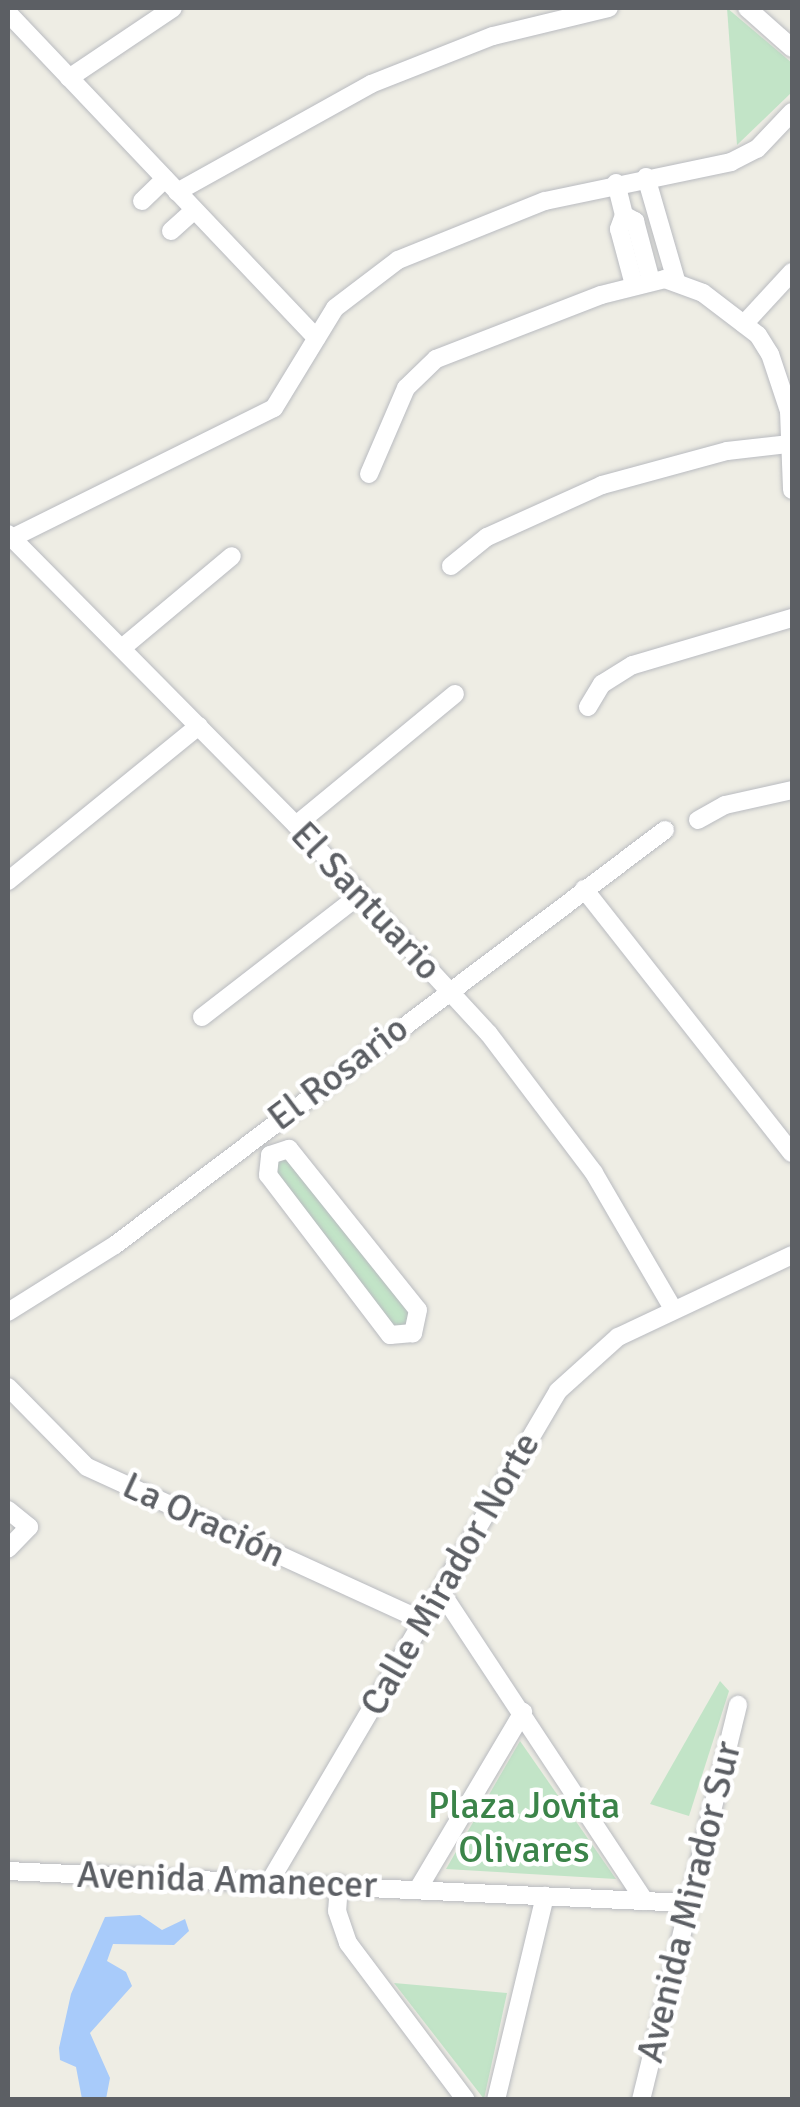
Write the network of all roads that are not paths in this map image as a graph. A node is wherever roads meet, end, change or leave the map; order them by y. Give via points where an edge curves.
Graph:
1 (174, 8) edge
2 (609, 8) edge
3 (747, 8) edge
4 (8, 13) edge
5 (792, 48) edge
6 (68, 78) junction
7 (792, 112) edge
8 (646, 177) junction
9 (616, 182) junction
10 (171, 186) junction
11 (142, 201) dead end
12 (194, 210) junction
13 (171, 232) dead end
14 (792, 272) edge
15 (676, 280) junction
16 (643, 283) junction
17 (744, 324) junction
18 (316, 338) junction
19 (788, 444) junction
20 (369, 474) dead end
21 (792, 490) edge
22 (9, 537) edge
23 (232, 556) dead end
24 (451, 566) dead end
25 (792, 618) edge
26 (122, 648) junction
27 (455, 694) dead end
28 (588, 707) dead end
29 (200, 726) junction
30 (792, 790) edge
31 (698, 820) dead end
32 (296, 825) junction
33 (666, 830) dead end
34 (8, 881) edge
35 (584, 889) junction
36 (360, 895) junction
37 (448, 988) junction
38 (202, 1018) dead end
39 (259, 1133) junction
40 (274, 1152) junction
41 (792, 1153) edge
42 (792, 1255) edge
43 (673, 1310) junction
44 (8, 1312) edge
45 (8, 1387) edge
46 (8, 1510) edge
47 (8, 1549) edge
48 (441, 1592) junction
49 (423, 1622) junction
50 (738, 1705) dead end
51 (523, 1712) junction
52 (8, 1871) edge
53 (270, 1881) junction
54 (339, 1884) junction
55 (418, 1889) junction
56 (545, 1896) junction
57 (645, 1901) junction
58 (686, 1903) junction
59 (466, 2100) edge
60 (496, 2100) edge
61 (642, 2100) edge

1 - 6 street
2 - 10 street via 492,36 371,84
3 - 5 street
4 - 6 street
6 - 10 street
7 - 8 street via 745,157
8 - 9 street
8 - 15 street
9 - 16 street via 624,216 635,221
9 - 18 street via 499,217 398,260 348,294
10 - 11 street
10 - 12 street
12 - 13 street
12 - 18 street
14 - 17 street
15 - 16 street
15 - 17 street
16 - 20 street via 436,359 406,388
17 - 19 street via 781,379
18 - 22 street via 274,408
19 - 21 street
19 - 24 street via 726,451 602,485 486,537
22 - 26 street, El Santuario
23 - 26 street
25 - 28 street via 632,665 602,684
26 - 29 street, El Santuario
27 - 32 street
29 - 32 street, El Santuario
29 - 34 street
30 - 31 street via 725,805
32 - 36 street, El Santuario
33 - 35 street, El Rosario
35 - 37 street, El Rosario
35 - 41 street
36 - 37 street, El Santuario
36 - 38 street
37 - 39 street, El Rosario
37 - 43 street, El Santuario via 574,1144
39 - 40 street
39 - 44 street, El Rosario via 88,1264
40 - 40 street via 268,1175 390,1335 413,1333 418,1310 298,1154
42 - 43 street, Calle Mirador Norte
43 - 48 street, Calle Mirador Norte via 600,1350 558,1391
45 - 49 street, La Oración via 87,1467
46 - 47 street via 28,1528
48 - 49 street, Calle Mirador Norte
48 - 51 street
49 - 53 street, Calle Mirador Norte
50 - 58 street, Avenida Mirador Sur
51 - 55 street
51 - 57 street
52 - 53 street, Avenida Amanecer
53 - 54 street, Avenida Amanecer
54 - 55 street, Avenida Amanecer
54 - 59 street via 337,1910 348,1944
55 - 56 street, Avenida Amanecer
56 - 57 street, Avenida Amanecer
56 - 60 street
57 - 58 street, Avenida Amanecer
58 - 61 street, Avenida Mirador Sur

